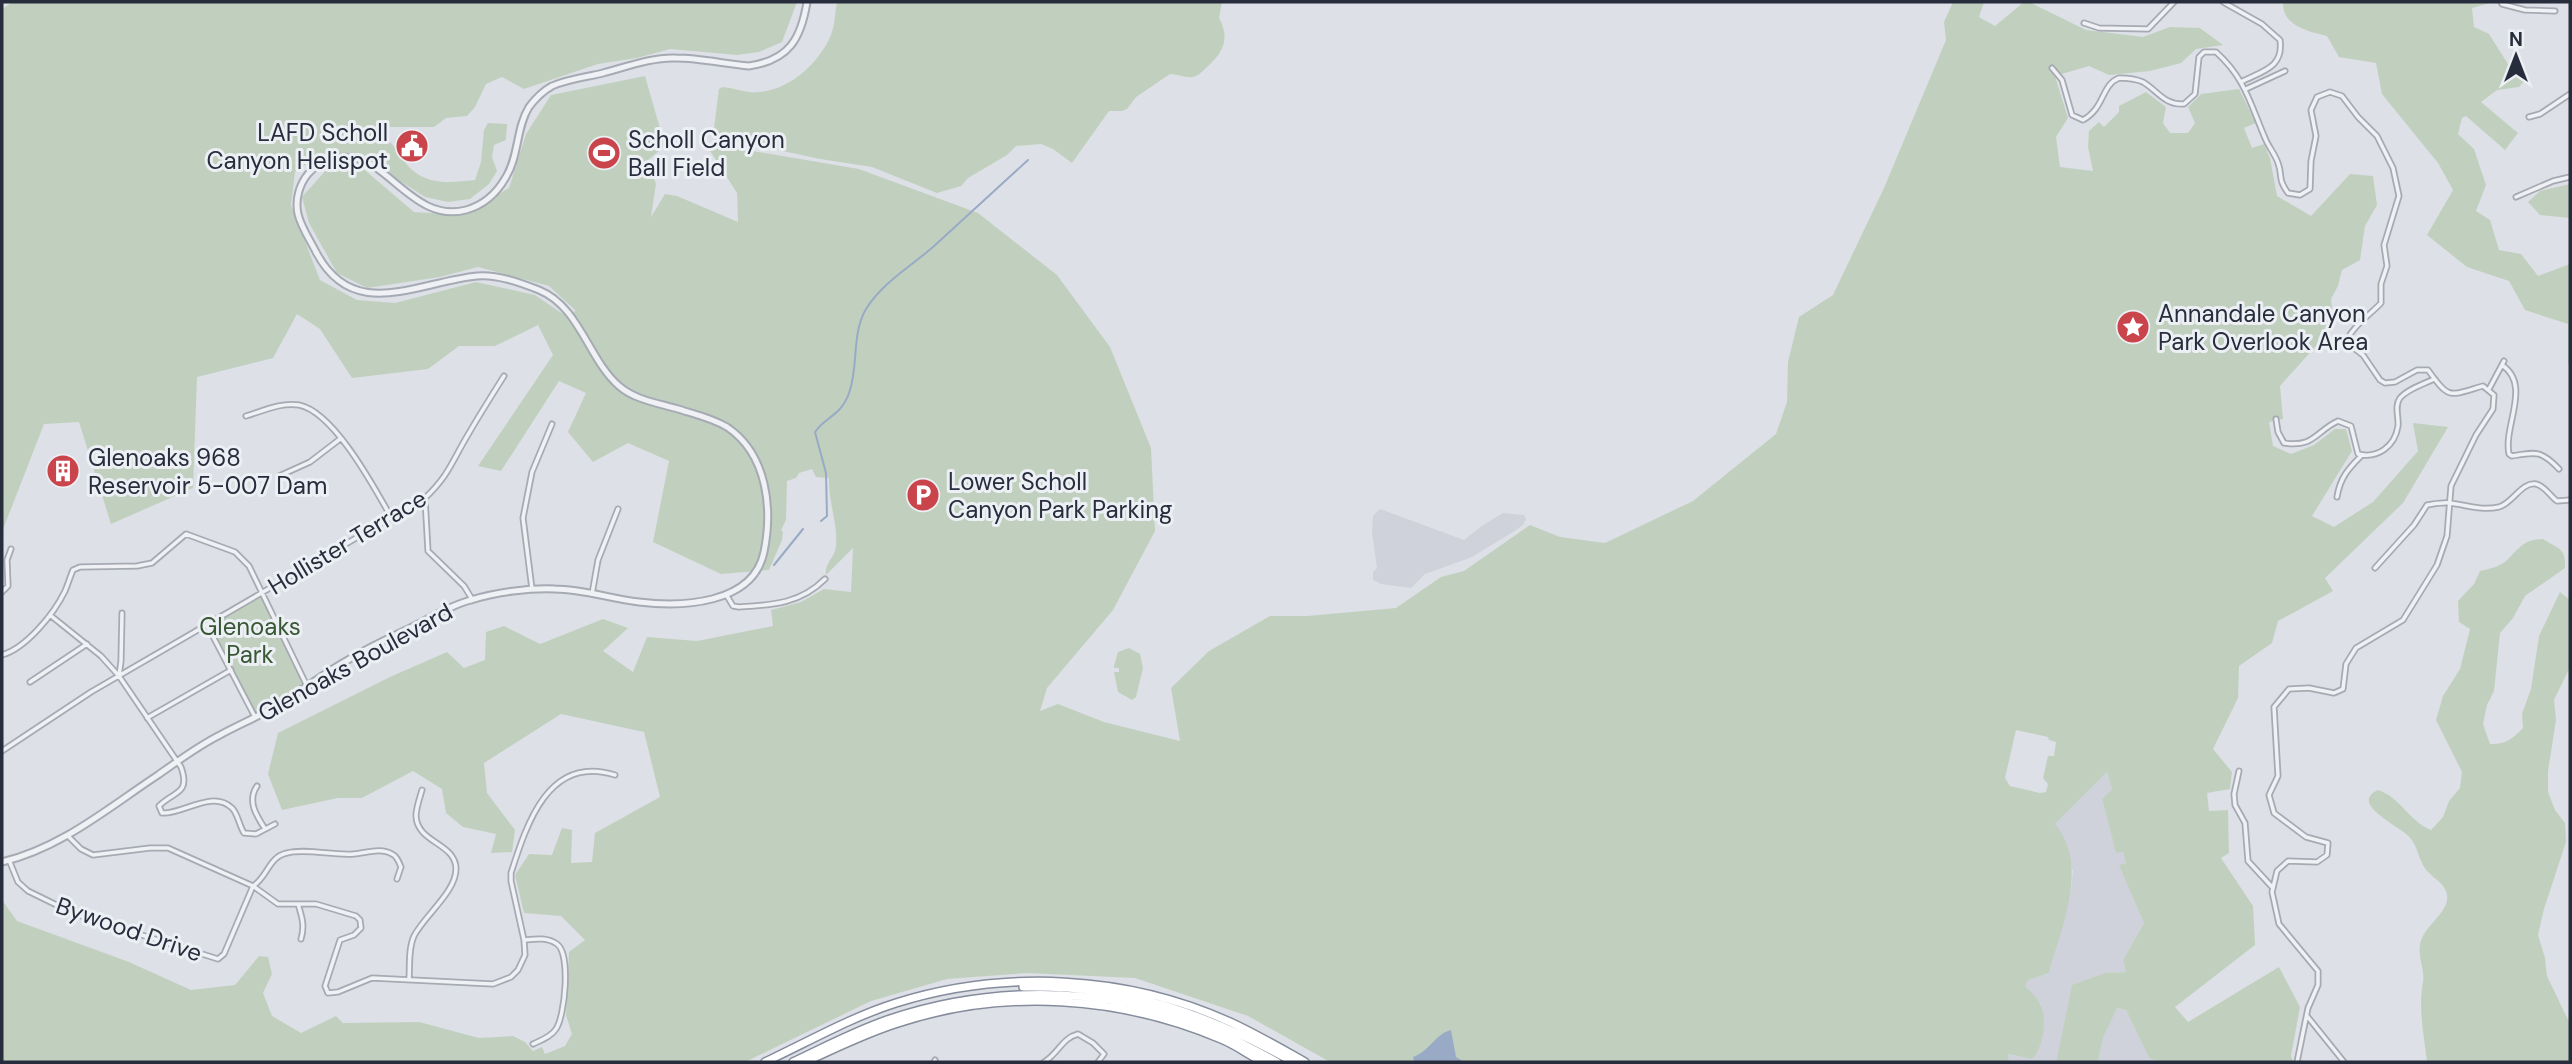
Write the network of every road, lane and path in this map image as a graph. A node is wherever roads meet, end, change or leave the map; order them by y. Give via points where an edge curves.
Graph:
1 (807, 2) edge
2 (2174, 2) edge
3 (2223, 2) edge
4 (2501, 2) edge
5 (2555, 11) dead end
6 (2084, 23) dead end
7 (2052, 68) dead end
8 (2285, 71) dead end
9 (2241, 82) junction
10 (2246, 89) junction
11 (2570, 93) edge
12 (2529, 117) dead end
13 (2570, 177) edge
14 (2516, 197) dead end
15 (504, 376) dead end
16 (2434, 379) junction
17 (2489, 389) junction
18 (246, 416) dead end
19 (2276, 419) dead end
20 (552, 424) dead end
21 (340, 439) junction
22 (2361, 456) junction
23 (2559, 468) dead end
24 (279, 476) dead end
25 (2337, 497) dead end
26 (425, 498) junction
27 (2570, 500) edge
28 (2448, 503) junction
29 (618, 509) dead end
30 (391, 517) junction
31 (11, 549) dead end
32 (2375, 568) dead end
33 (825, 579) dead end
34 (532, 590) junction
35 (2, 592) edge
36 (262, 593) junction
37 (592, 594) junction
38 (727, 596) junction
39 (472, 599) junction
40 (122, 612) dead end
41 (51, 615) junction
42 (207, 625) junction
43 (87, 644) junction
44 (2, 655) edge
45 (231, 670) junction
46 (119, 676) junction
47 (30, 682) dead end
48 (307, 686) junction
49 (255, 717) junction
50 (147, 718) junction
51 (2, 751) edge
52 (176, 763) junction
53 (2239, 771) dead end
54 (615, 775) dead end
55 (257, 786) dead end
56 (422, 789) dead end
57 (275, 824) dead end
58 (265, 829) junction
59 (68, 835) junction
60 (9, 860) junction
61 (2, 862) edge
62 (397, 879) dead end
63 (253, 886) junction
64 (2273, 888) junction
65 (298, 904) junction
66 (301, 939) dead end
67 (524, 940) junction
68 (409, 979) junction
69 (963, 989) junction
70 (2307, 1016) junction
71 (533, 1044) dead end
72 (765, 1062) edge
73 (793, 1062) edge
74 (805, 1062) edge
75 (1044, 1062) edge
76 (1098, 1062) edge
77 (1263, 1062) edge
78 (1277, 1062) edge
79 (1293, 1062) edge
80 (1305, 1062) edge
81 (2297, 1062) edge
82 (2344, 1062) edge

1 - 38 street via 801,29 791,46 760,64 669,58 550,87 534,100 524,118 503,183 488,199 469,209 444,211 424,204 369,162 352,157 318,165 304,178 298,195 298,214 319,257 332,276 349,288 380,293 476,276 540,291 558,302 604,370 628,393 733,431 759,468 767,518 762,561 752,577
2 - 6 street via 2148,29
3 - 9 street via 2280,40 2281,55 2275,64
4 - 5 street via 2525,10
7 - 9 street via 2062,80 2072,115 2083,120 2093,114 2109,85 2119,78 2143,83 2159,97 2184,104 2195,94 2199,57 2204,52 2216,52
8 - 10 street
9 - 10 street
10 - 16 street via 2279,164 2279,182 2288,193 2300,195 2310,189 2316,136 2311,110 2317,97 2330,92 2343,96 2377,136 2393,168 2399,196 2384,245 2387,266 2381,303 2348,338 2385,383 2417,370 2428,370
11 - 12 street
13 - 14 street
15 - 26 street, Hollister Terrace via 443,481
16 - 17 street via 2451,395 2483,386
16 - 22 street via 2401,397 2392,443 2379,454
17 - 23 street via 2503,363 2516,381 2509,454 2537,452
17 - 28 street via 2494,395 2493,409 2451,486
18 - 21 street via 297,405 314,411
19 - 22 street via 2284,443 2292,444 2315,439 2333,423 2344,422 2351,426
20 - 34 street via 532,472 523,518
21 - 24 street via 310,462
21 - 30 street
22 - 25 street via 2345,472
26 - 30 street, Hollister Terrace
26 - 39 street via 428,551
27 - 28 street via 2557,501 2534,484 2501,506 2473,508
28 - 32 street via 2427,505
28 - 64 street via 2447,536 2437,565 2403,620 2356,648 2346,664 2343,689 2334,693 2289,689 2274,707 2278,776 2269,795 2274,813 2306,837 2328,844 2327,855 2317,862 2288,861 2277,872
29 - 37 street via 598,560
30 - 36 street, Hollister Terrace
31 - 35 street via 8,586
33 - 38 street via 793,600 738,607
34 - 37 street, Glenoaks Boulevard
34 - 39 street, Glenoaks Boulevard
36 - 41 street via 235,552 186,534 152,563 74,570
36 - 42 street, Hollister Terrace
36 - 48 street
37 - 38 street, Glenoaks Boulevard via 657,603
39 - 48 street, Glenoaks Boulevard via 369,648
40 - 46 street
41 - 43 street
41 - 44 street via 23,645
42 - 45 street
42 - 46 street, Hollister Terrace
43 - 46 street
43 - 47 street
45 - 49 street
45 - 50 street
46 - 50 street
46 - 51 street, Hollister Terrace
48 - 49 street, Glenoaks Boulevard
49 - 52 street, Glenoaks Boulevard
50 - 52 street
52 - 58 street via 184,783 179,793 159,806 162,813 225,803 234,810 244,833
52 - 59 street, Glenoaks Boulevard
53 - 64 street via 2235,805 2245,823 2248,861
54 - 67 street via 590,770 573,773 558,781 541,802 510,881
55 - 58 street via 253,810
56 - 68 street via 416,815 419,828 452,855 456,870 413,938
57 - 58 street
59 - 60 street, Glenoaks Boulevard
59 - 63 street via 93,855 168,848
60 - 61 street, Glenoaks Boulevard
60 - 63 street, Bywood Drive via 18,882 28,891 75,914 215,959 224,954
62 - 63 street via 401,867 390,852 288,852 274,859
63 - 65 street via 278,904
64 - 70 street via 2279,924 2318,971
65 - 66 street via 304,929
65 - 68 street via 316,904 360,920 359,931 340,940 325,986 330,993 372,978
67 - 68 street via 525,955 518,970 493,984
67 - 71 street via 556,943 565,961 564,1006 558,1027
69 - 72 highway via 896,1003
69 - 79 highway via 1055,987 1130,996 1212,1021
69 - 80 highway via 1037,981 1146,993 1230,1022
70 - 81 street
70 - 82 street
73 - 78 highway via 871,1026 924,1009 983,998 1043,995 1114,1001 1167,1013 1217,1031
74 - 77 highway via 867,1033 930,1013 991,1002 1044,1000 1104,1006 1181,1024
75 - 76 street via 1068,1037 1078,1034 1104,1054

